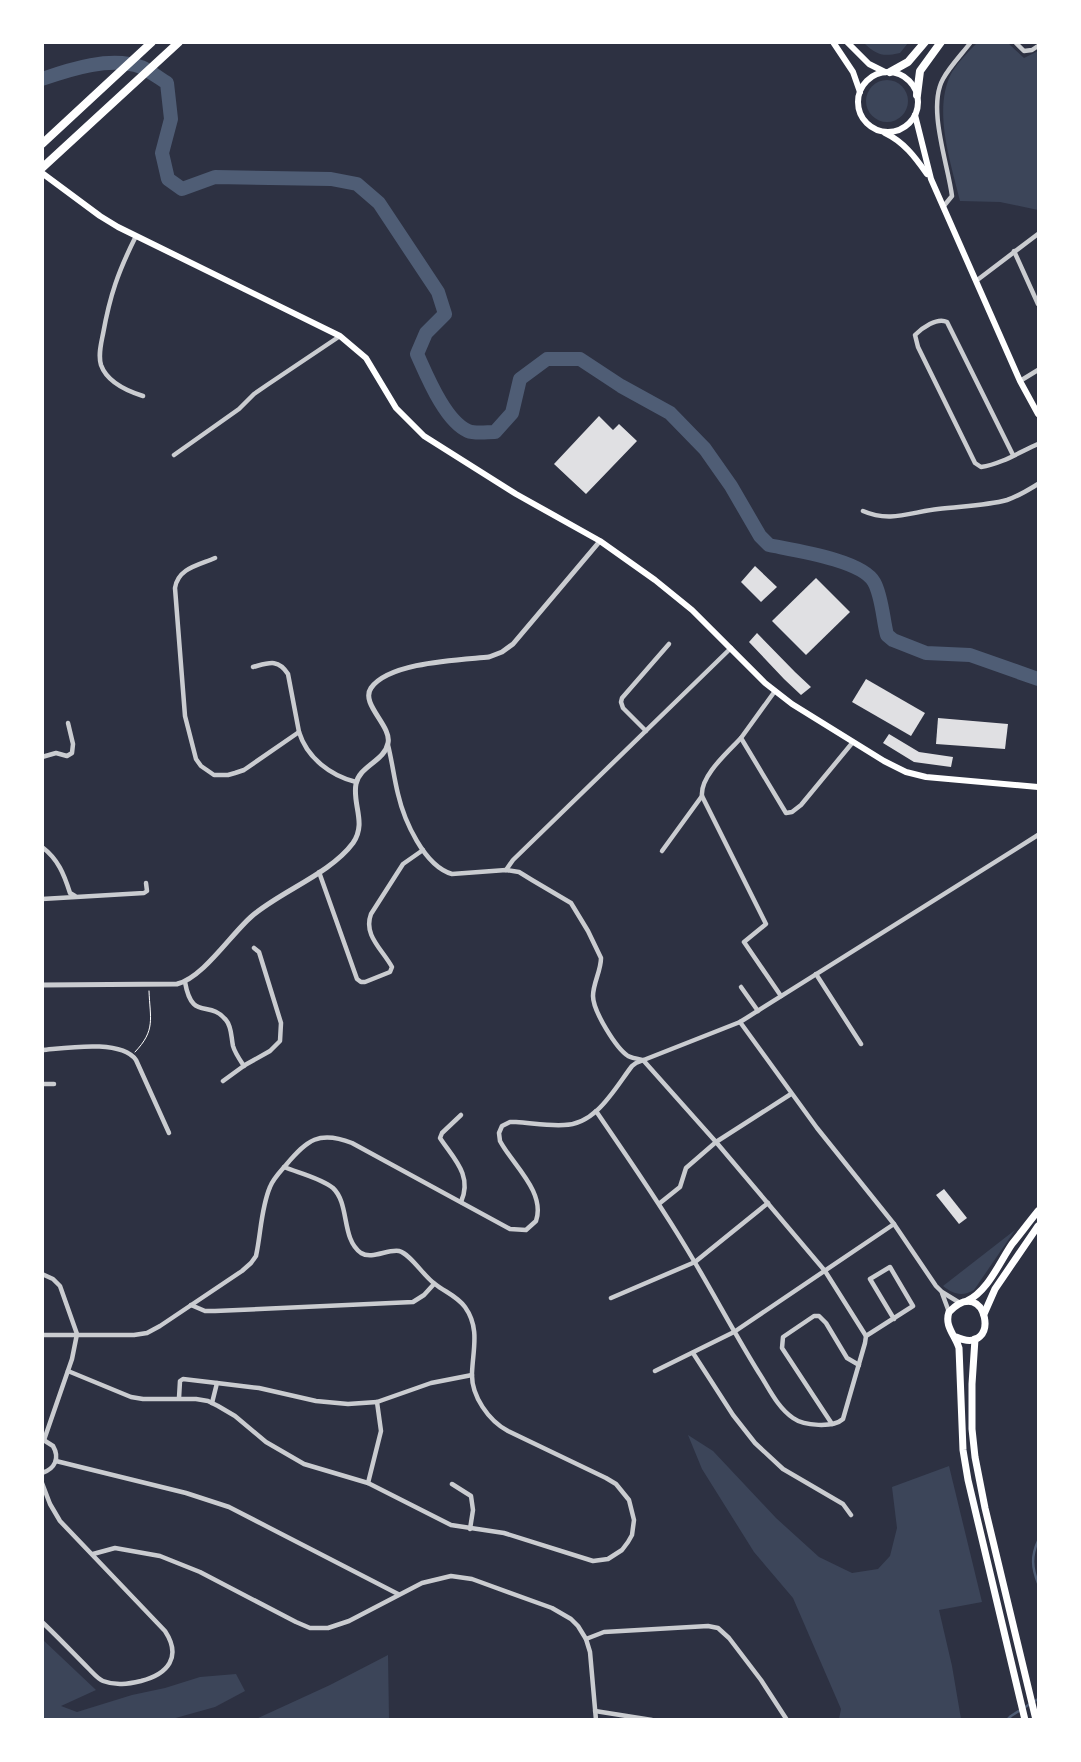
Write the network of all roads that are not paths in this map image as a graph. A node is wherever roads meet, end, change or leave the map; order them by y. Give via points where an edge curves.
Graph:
1 (152, 42) edge
2 (179, 42) edge
3 (833, 42) edge
4 (847, 42) edge
5 (925, 42) edge
6 (941, 42) edge
7 (971, 42) edge
8 (1015, 42) edge
9 (1038, 46) edge
10 (887, 72) junction
11 (860, 92) junction
12 (917, 95) junction
13 (915, 115) junction
14 (880, 131) junction
15 (42, 144) edge
16 (43, 172) edge
17 (931, 179) junction
18 (943, 207) junction
19 (1038, 234) edge
20 (136, 236) junction
21 (1014, 251) junction
22 (976, 281) junction
23 (1038, 304) edge
24 (340, 336) junction
25 (1038, 370) edge
26 (1020, 381) junction
27 (143, 396) dead end
28 (1038, 414) edge
29 (1038, 444) edge
30 (174, 454) dead end
31 (1014, 455) junction
32 (1038, 484) edge
33 (862, 511) dead end
34 (600, 541) junction
35 (215, 558) dead end
36 (669, 644) dead end
37 (731, 648) junction
38 (253, 667) dead end
39 (775, 691) junction
40 (68, 722) dead end
41 (646, 731) junction
42 (299, 732) junction
43 (741, 738) junction
44 (853, 742) junction
45 (388, 745) junction
46 (42, 757) edge
47 (356, 782) junction
48 (1038, 788) edge
49 (702, 796) junction
50 (1038, 834) edge
51 (42, 846) edge
52 (423, 850) junction
53 (662, 851) dead end
54 (506, 870) junction
55 (318, 872) junction
56 (146, 883) dead end
57 (76, 896) junction
58 (42, 899) edge
59 (254, 948) dead end
60 (816, 974) junction
61 (185, 982) junction
62 (42, 985) edge
63 (741, 987) dead end
64 (781, 996) junction
65 (758, 1011) junction
66 (740, 1022) junction
67 (862, 1044) dead end
68 (42, 1050) edge
69 (643, 1060) junction
70 (244, 1066) junction
71 (223, 1081) dead end
72 (42, 1084) edge
73 (54, 1084) dead end
74 (791, 1094) junction
75 (596, 1112) junction
76 (461, 1115) dead end
77 (169, 1133) dead end
78 (716, 1142) junction
79 (284, 1167) junction
80 (461, 1202) junction
81 (660, 1203) junction
82 (768, 1203) junction
83 (1038, 1210) edge
84 (894, 1224) junction
85 (1038, 1226) edge
86 (695, 1262) junction
87 (826, 1271) junction
88 (42, 1274) edge
89 (434, 1284) junction
90 (942, 1292) junction
91 (611, 1298) dead end
92 (963, 1303) junction
93 (191, 1305) junction
94 (949, 1312) junction
95 (984, 1314) junction
96 (894, 1318) junction
97 (734, 1332) junction
98 (77, 1334) junction
99 (42, 1335) edge
100 (866, 1336) junction
101 (956, 1338) junction
102 (975, 1339) junction
103 (693, 1353) junction
104 (859, 1365) junction
105 (68, 1371) junction
106 (656, 1371) dead end
107 (472, 1375) junction
108 (217, 1383) junction
109 (179, 1398) junction
110 (377, 1402) junction
111 (212, 1403) junction
112 (832, 1424) junction
113 (44, 1439) edge
114 (56, 1461) junction
115 (42, 1473) edge
116 (42, 1482) edge
117 (368, 1483) junction
118 (452, 1484) dead end
119 (850, 1515) dead end
120 (470, 1529) junction
121 (93, 1554) junction
122 (398, 1594) junction
123 (42, 1622) edge
124 (586, 1639) junction
125 (595, 1711) junction
126 (596, 1720) edge
127 (652, 1720) edge
128 (787, 1720) edge
129 (1025, 1720) edge
130 (1036, 1720) edge

1 - 15 highway
2 - 16 highway
3 - 11 main road via 853,72
4 - 10 main road via 869,64
5 - 10 highway via 908,62
6 - 12 highway via 920,71
7 - 18 street via 942,80 937,102 952,196
8 - 9 street via 1024,51
10 - 11 main road via 870,79
10 - 12 main road via 904,77
11 - 14 main road via 859,110 864,120
12 - 13 main road
13 - 14 main road via 911,122 897,131
13 - 17 main road
14 - 17 main road via 896,138 910,151
16 - 20 main road via 100,216
17 - 18 main road
18 - 22 main road
19 - 21 street
20 - 24 main road
20 - 27 street via 110,298 100,360 106,374 116,383 128,392
21 - 22 street
21 - 23 street
22 - 26 main road
24 - 30 street via 254,394 239,409
24 - 34 main road via 366,358 396,408 424,436 516,494
25 - 26 street
26 - 28 main road
29 - 31 street
31 - 31 street via 989,466 981,467 975,463 918,347 915,335 920,330 938,320 947,322
32 - 33 street via 1008,499 906,516 891,517
34 - 37 main road via 692,610
34 - 45 street via 513,644 502,652 489,657 405,668 374,684 368,698 386,731
35 - 42 street via 182,572 175,588 185,716 196,759 214,775 228,775 244,770
36 - 41 street via 622,698 623,708
37 - 39 main road
37 - 41 street
38 - 42 street via 273,663 284,667
39 - 43 street
39 - 44 main road
40 - 46 street via 72,753
41 - 54 street
42 - 47 street via 303,744 326,769
43 - 44 street via 788,814 801,805
43 - 49 street via 706,778
44 - 48 main road via 884,762 913,774
45 - 47 street
45 - 52 street via 401,804
47 - 55 street via 357,835 345,851
49 - 53 street
49 - 64 street via 766,924 744,942
50 - 60 street
51 - 57 street via 56,859 70,892
52 - 54 street via 440,868 452,874
52 - 55 street via 403,864 368,921 370,933 392,967 390,972 364,982 358,981
54 - 69 street via 518,872 566,900 576,910 601,958 593,992 595,1008 621,1050 630,1057
55 - 61 street via 255,914
56 - 57 street via 144,892
57 - 58 street
59 - 70 street via 259,952 281,1023 281,1036 270,1051
60 - 64 street
60 - 67 street
61 - 62 street
61 - 70 street via 194,1005 214,1011 226,1020 233,1046
63 - 65 street
64 - 65 street
65 - 66 street
66 - 69 street
66 - 74 street
68 - 77 street via 108,1046 125,1050 132,1055
69 - 75 street via 632,1066
69 - 78 street
70 - 71 street
72 - 73 street
74 - 78 street
74 - 84 street
75 - 80 street via 570,1124 510,1122 502,1126 500,1141 537,1202 538,1217 530,1228 521,1231 510,1229
75 - 81 street
76 - 80 street via 440,1138 463,1172 465,1190
78 - 81 street via 686,1168 680,1187
78 - 82 street
79 - 80 street via 306,1143 321,1137 335,1137
79 - 89 street via 326,1183 337,1193 352,1241 360,1252 370,1255 394,1251 403,1253
79 - 93 street via 269,1189 252,1263
81 - 86 street
82 - 86 street
82 - 87 street
83 - 92 main road via 984,1288
84 - 87 street
84 - 90 street
85 - 95 main road via 994,1289
86 - 91 street
86 - 97 street
87 - 97 street
87 - 100 street
88 - 98 street via 60,1286
89 - 93 street via 413,1302 215,1311
89 - 107 street via 459,1300 469,1315 475,1332
90 - 92 street
90 - 94 street
92 - 94 main road
92 - 95 main road via 975,1304
93 - 98 street via 140,1335
94 - 101 main road via 947,1323
95 - 102 main road via 983,1331
96 - 96 street via 913,1306 890,1267 870,1279
96 - 100 street
97 - 103 street
97 - 112 street via 779,1406 794,1419
98 - 99 street
98 - 105 street
100 - 104 street
101 - 102 main road
101 - 129 main road via 961,1362 968,1480
102 - 130 main road via 972,1384 975,1457
103 - 106 street
103 - 119 street via 733,1415 755,1442 783,1469 843,1504
104 - 112 street via 845,1415
104 - 112 street via 847,1358 819,1316 814,1316 783,1337 782,1348
105 - 109 street via 143,1400
105 - 113 street
107 - 110 street via 431,1383
107 - 120 street via 481,1405 494,1422 616,1484 629,1500 634,1520 632,1535 622,1550 602,1560 584,1559 504,1533
108 - 109 street via 183,1378
108 - 110 street via 259,1388 333,1404
108 - 111 street
109 - 111 street via 196,1398
110 - 117 street via 381,1432
111 - 117 street via 266,1442 304,1464
113 - 114 street via 56,1450
114 - 115 street via 50,1470
114 - 122 street via 229,1507
116 - 121 street via 57,1517
117 - 120 street via 438,1520
118 - 120 street via 471,1496
121 - 122 street via 115,1548 160,1556 200,1572 310,1628 340,1625
121 - 123 street via 165,1631 173,1649 168,1665 156,1676 126,1684 101,1681
122 - 124 street via 437,1578 462,1577 552,1608 571,1619
124 - 125 street
124 - 128 street via 604,1632 718,1628 730,1638
125 - 126 street
125 - 127 street

